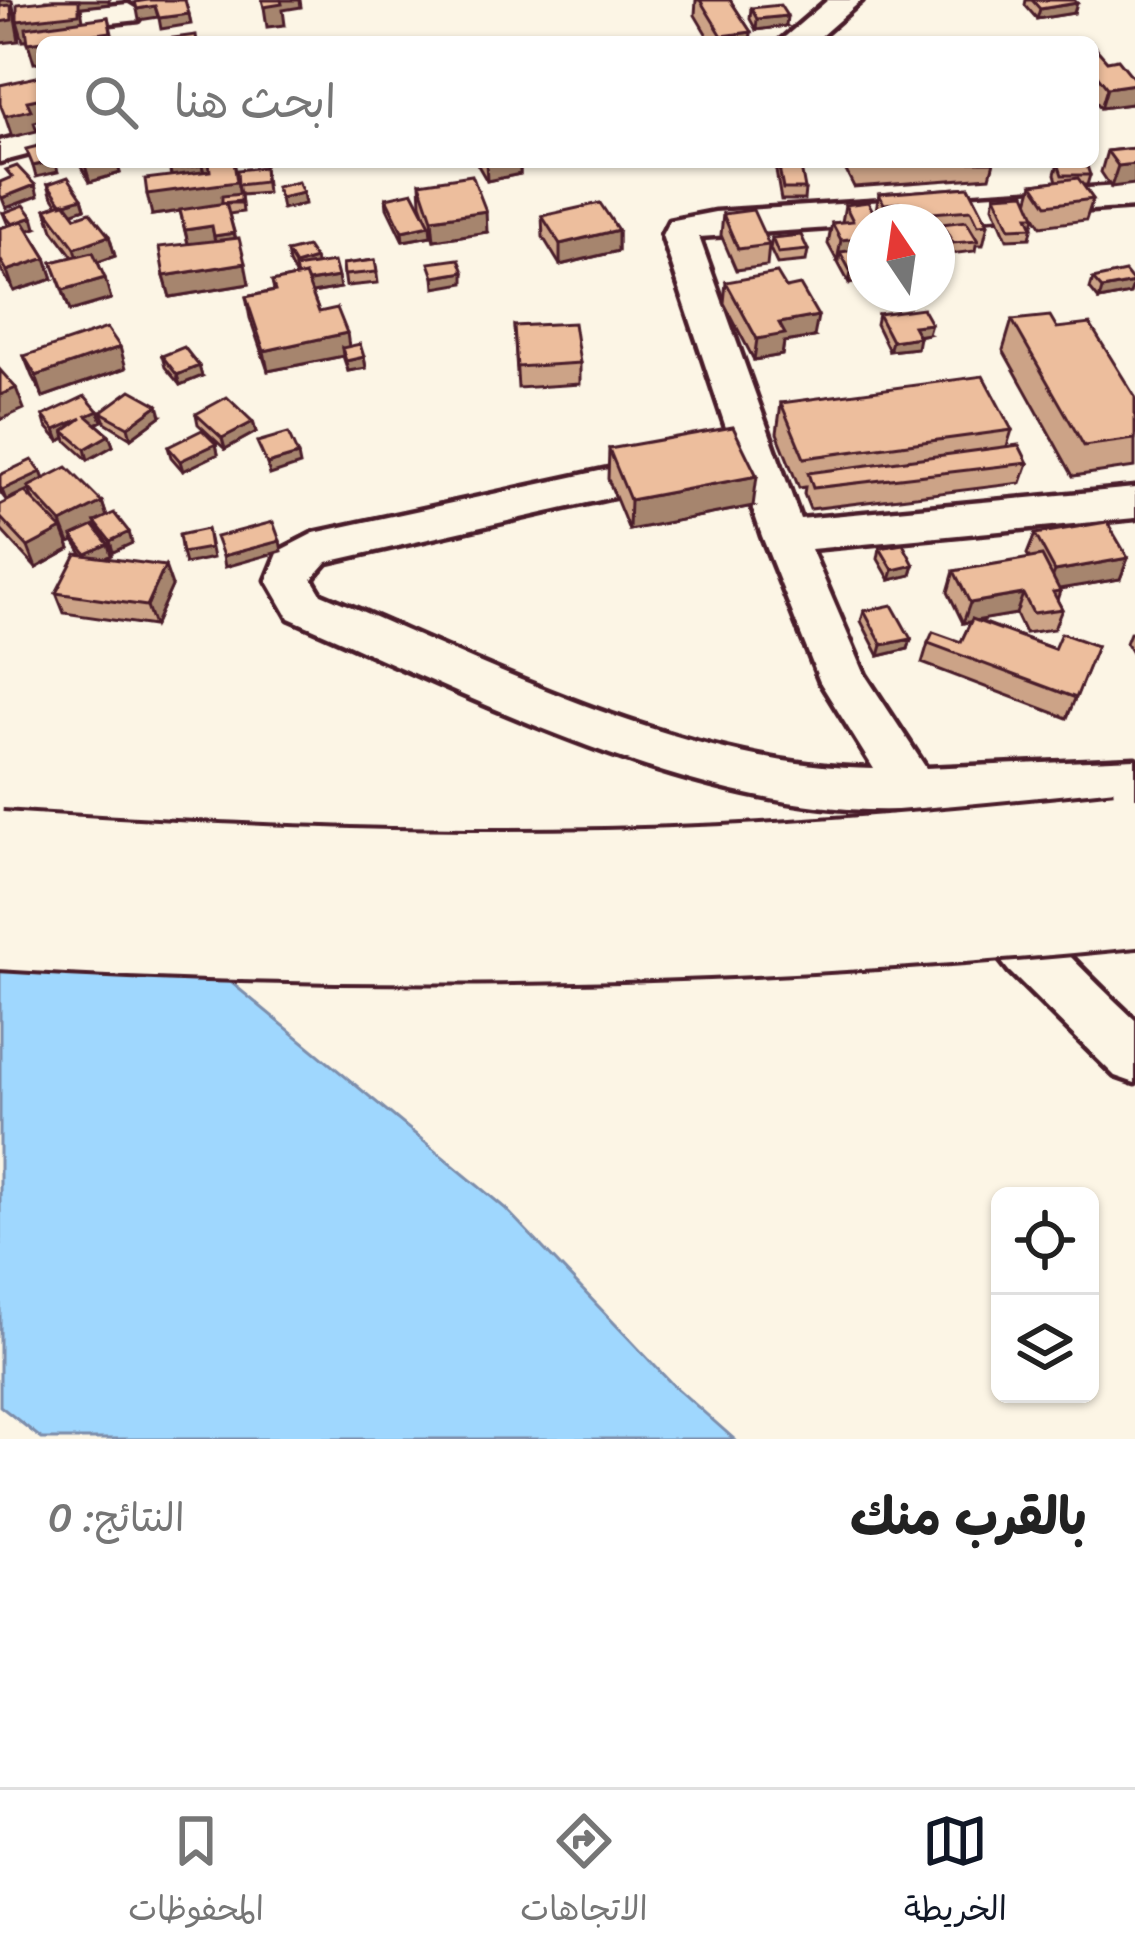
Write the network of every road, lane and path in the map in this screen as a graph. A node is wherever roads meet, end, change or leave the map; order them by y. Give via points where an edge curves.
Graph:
1 (847, 0) edge
2 (166, 2) edge
3 (129, 15) edge
4 (0, 26) edge
5 (802, 36) edge
6 (36, 142) edge
7 (0, 152) edge
8 (1135, 196) edge
9 (755, 451) junction
10 (1135, 503) edge
11 (784, 536) junction
12 (1135, 779) edge
13 (913, 789) junction
14 (1135, 831) edge
15 (0, 852) edge
16 (1135, 908) edge
17 (0, 929) edge
18 (1135, 1058) edge

1 - 5 street
2 - 3 street
3 - 4 street
6 - 7 street
8 - 9 street via 682,229
9 - 11 street
9 - 13 street via 314,549 295,562 289,580 305,606 638,742 836,788
10 - 11 street
11 - 13 street via 844,682
12 - 13 street
13 - 18 street via 1028,954
14 - 15 main road, bridge via 637,869
16 - 17 main road, bridge via 640,946

